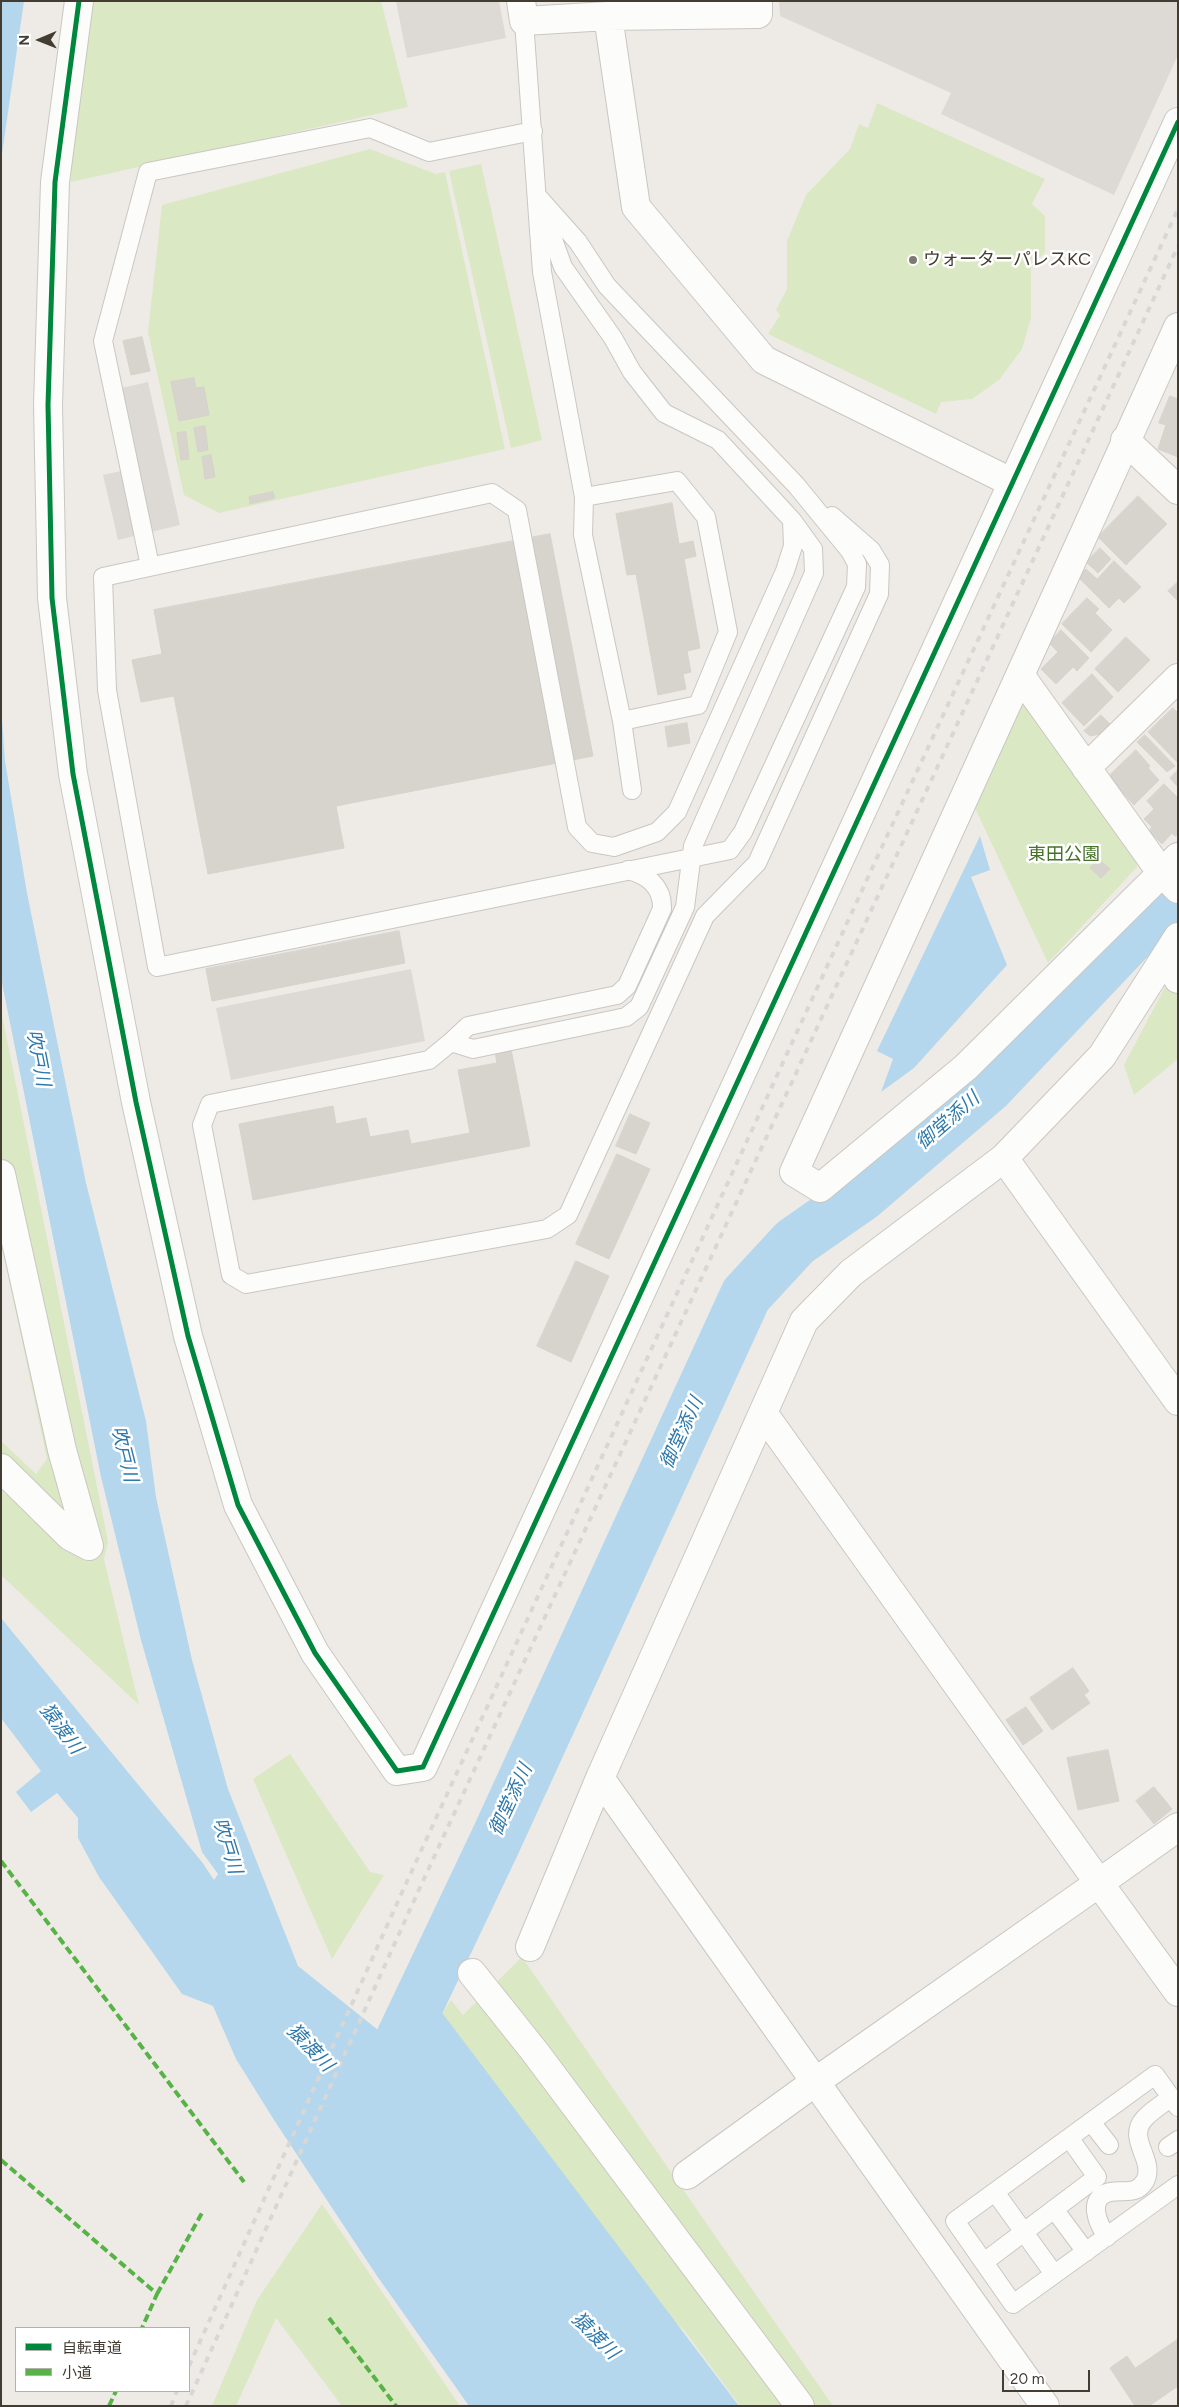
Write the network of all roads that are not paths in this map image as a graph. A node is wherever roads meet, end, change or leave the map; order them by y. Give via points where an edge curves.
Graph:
1 (79, 1) edge
2 (758, 1) edge
3 (523, 11) edge
4 (608, 16) junction
5 (1178, 122) edge
6 (533, 131) junction
7 (538, 197) junction
8 (1178, 327) edge
9 (1125, 440) junction
10 (1011, 482) junction
11 (796, 484) junction
12 (1178, 490) edge
13 (584, 497) junction
14 (792, 520) junction
15 (150, 566) junction
16 (1020, 675) junction
17 (1178, 678) edge
18 (622, 721) junction
19 (1086, 768) junction
20 (632, 790) dead end
21 (691, 858) junction
22 (628, 870) junction
23 (1172, 873) edge
24 (1174, 957) edge
25 (452, 1042) junction
26 (1004, 1158) junction
27 (1, 1174) edge
28 (1178, 1400) edge
29 (763, 1413) junction
30 (1, 1468) edge
31 (600, 1778) junction
32 (1178, 1827) edge
33 (1099, 1883) junction
34 (530, 1947) dead end
35 (472, 1972) dead end
36 (1178, 1992) edge
37 (815, 2082) junction
38 (1174, 2102) edge
39 (1091, 2122) junction
40 (1070, 2139) junction
41 (1110, 2145) dead end
42 (687, 2175) dead end
43 (1178, 2185) edge
44 (995, 2192) junction
45 (1054, 2209) junction
46 (1024, 2232) junction
47 (1107, 2237) junction
48 (1086, 2252) junction
49 (984, 2262) junction
50 (1054, 2274) junction
51 (800, 2406) edge
52 (1045, 2406) edge

1 - 10 street via 54,182 48,405 52,598 73,774 136,1102 188,1336 238,1505 315,1653 397,1771 423,1767
2 - 4 street via 758,14
3 - 4 street
3 - 6 lane
4 - 10 street via 636,206 764,360
5 - 10 street
6 - 7 lane
6 - 15 lane via 429,152 370,128 148,172 103,341
7 - 11 lane via 578,242 607,286
7 - 13 lane via 542,272
7 - 14 lane via 563,267 614,338 632,372 664,413 718,440
8 - 9 street
9 - 12 street
9 - 16 street
11 - 21 lane via 850,551 857,564 856,587 743,832 730,850
11 - 25 lane via 872,550 880,565 878,594 757,863 705,916 568,1215 548,1229 266,1281 246,1284 231,1275 202,1125 210,1104 430,1060
13 - 18 lane via 583,535
13 - 18 lane via 677,482 706,517 728,632 698,705
14 - 15 lane via 793,546 786,571 677,812 657,832 614,847 592,843 577,827 517,510 492,493
14 - 21 lane via 813,549 814,573 693,846
15 - 22 lane via 103,576 107,690 157,967
16 - 19 street
16 - 23 street via 794,1172 820,1188 966,1067
17 - 19 street
18 - 20 lane
19 - 23 street
21 - 22 lane
21 - 25 lane via 684,907 639,1007 626,1017 474,1049
22 - 25 lane via 651,881 663,901 627,986 617,995 468,1026
24 - 26 street via 1102,1056
26 - 28 street
26 - 29 street via 851,1273 804,1321
27 - 30 street via 62,1450 90,1546 70,1536
29 - 31 street
29 - 33 street
31 - 34 street
31 - 37 street
32 - 33 street
33 - 36 street
33 - 37 street
35 - 51 street
37 - 42 street
37 - 52 street
38 - 39 lane via 1155,2075
38 - 47 lane via 1142,2120 1139,2131 1141,2150 1147,2158 1145,2181 1130,2192 1111,2192 1097,2204 1097,2221
39 - 40 lane
39 - 41 lane
40 - 44 lane
40 - 45 lane via 1097,2176
43 - 47 lane
44 - 46 lane
44 - 49 lane via 955,2220
45 - 46 lane
45 - 48 lane
46 - 49 lane
46 - 50 lane
47 - 48 lane
48 - 50 lane
49 - 50 lane via 1013,2304

